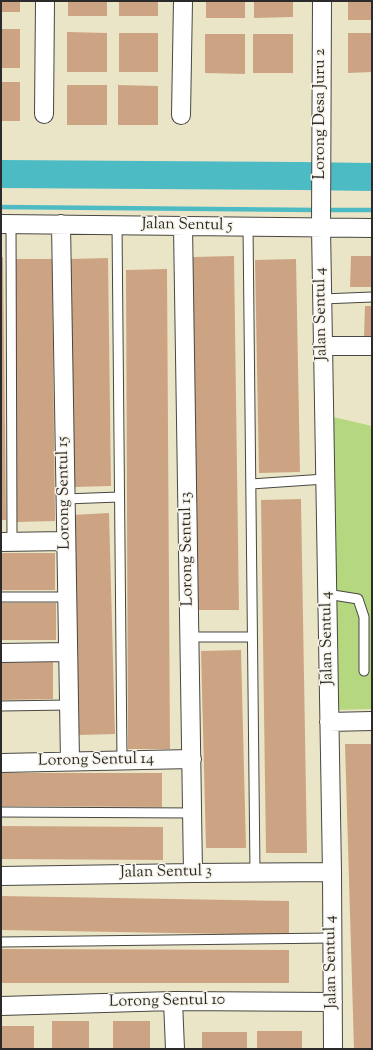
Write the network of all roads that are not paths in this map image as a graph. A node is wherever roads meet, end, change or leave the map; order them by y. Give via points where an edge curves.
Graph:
1 (45, 1) edge
2 (183, 1) edge
3 (322, 1) edge
4 (44, 114) dead end
5 (181, 115) dead end
6 (321, 223) junction
7 (6, 224) edge
8 (61, 224) junction
9 (116, 225) junction
10 (183, 226) junction
11 (248, 227) junction
12 (372, 228) edge
13 (372, 297) edge
14 (322, 299) junction
15 (322, 346) junction
16 (372, 346) edge
17 (325, 479) junction
18 (251, 484) junction
19 (119, 497) junction
20 (65, 499) junction
21 (66, 541) junction
22 (7, 542) edge
23 (327, 594) junction
24 (1, 597) edge
25 (67, 597) junction
26 (190, 636) junction
27 (252, 637) junction
28 (68, 652) junction
29 (1, 653) edge
30 (364, 671) dead end
31 (1, 706) edge
32 (69, 706) junction
33 (372, 721) edge
34 (329, 722) junction
35 (192, 759) junction
36 (122, 760) junction
37 (70, 761) junction
38 (1, 763) edge
39 (1, 812) edge
40 (192, 813) junction
41 (332, 872) junction
42 (193, 873) junction
43 (255, 873) junction
44 (1, 876) edge
45 (332, 938) junction
46 (1, 942) edge
47 (173, 1001) junction
48 (333, 1002) junction
49 (1, 1006) edge
50 (175, 1049) edge
51 (333, 1049) edge

1 - 4 street
2 - 5 street
3 - 6 street, Lorong Desa Juru 2
6 - 11 street, Jalan Sentul 5
6 - 12 street, Jalan Sentul 5
6 - 14 street, Jalan Sentul 4
7 - 8 street, Jalan Sentul 5
7 - 22 lane
8 - 9 street, Jalan Sentul 5
8 - 20 street, Lorong Sentul 15
9 - 10 street, Jalan Sentul 5
9 - 19 lane
10 - 11 street, Jalan Sentul 5
10 - 26 street, Lorong Sentul 13
11 - 18 lane
13 - 14 lane
14 - 15 street, Jalan Sentul 4
15 - 16 street
15 - 17 street, Jalan Sentul 4
17 - 18 lane
17 - 23 street, Jalan Sentul 4
18 - 27 lane
19 - 20 lane
19 - 36 lane
20 - 21 street, Lorong Sentul 15
21 - 22 street
21 - 25 street, Lorong Sentul 15
23 - 30 lane via 358,599 364,617
23 - 34 street, Jalan Sentul 4
24 - 25 lane
25 - 28 street, Lorong Sentul 15
26 - 27 lane
26 - 35 street, Lorong Sentul 13
27 - 43 lane
28 - 29 street
28 - 32 street, Lorong Sentul 15
31 - 32 lane
32 - 37 street, Lorong Sentul 15
33 - 34 street
34 - 41 street, Jalan Sentul 4
35 - 36 street, Lorong Sentul 14
35 - 40 street, Lorong Sentul 13
36 - 37 street, Lorong Sentul 14
37 - 38 street, Lorong Sentul 14
39 - 40 lane
40 - 42 street, Lorong Sentul 13
41 - 43 street, Jalan Sentul 3
41 - 45 street, Jalan Sentul 4
42 - 43 street, Jalan Sentul 3
42 - 44 street, Jalan Sentul 3
45 - 46 lane
45 - 48 street, Jalan Sentul 4
47 - 48 street, Lorong Sentul 10
47 - 49 street, Lorong Sentul 10
47 - 50 street
48 - 51 street, Jalan Sentul 4

